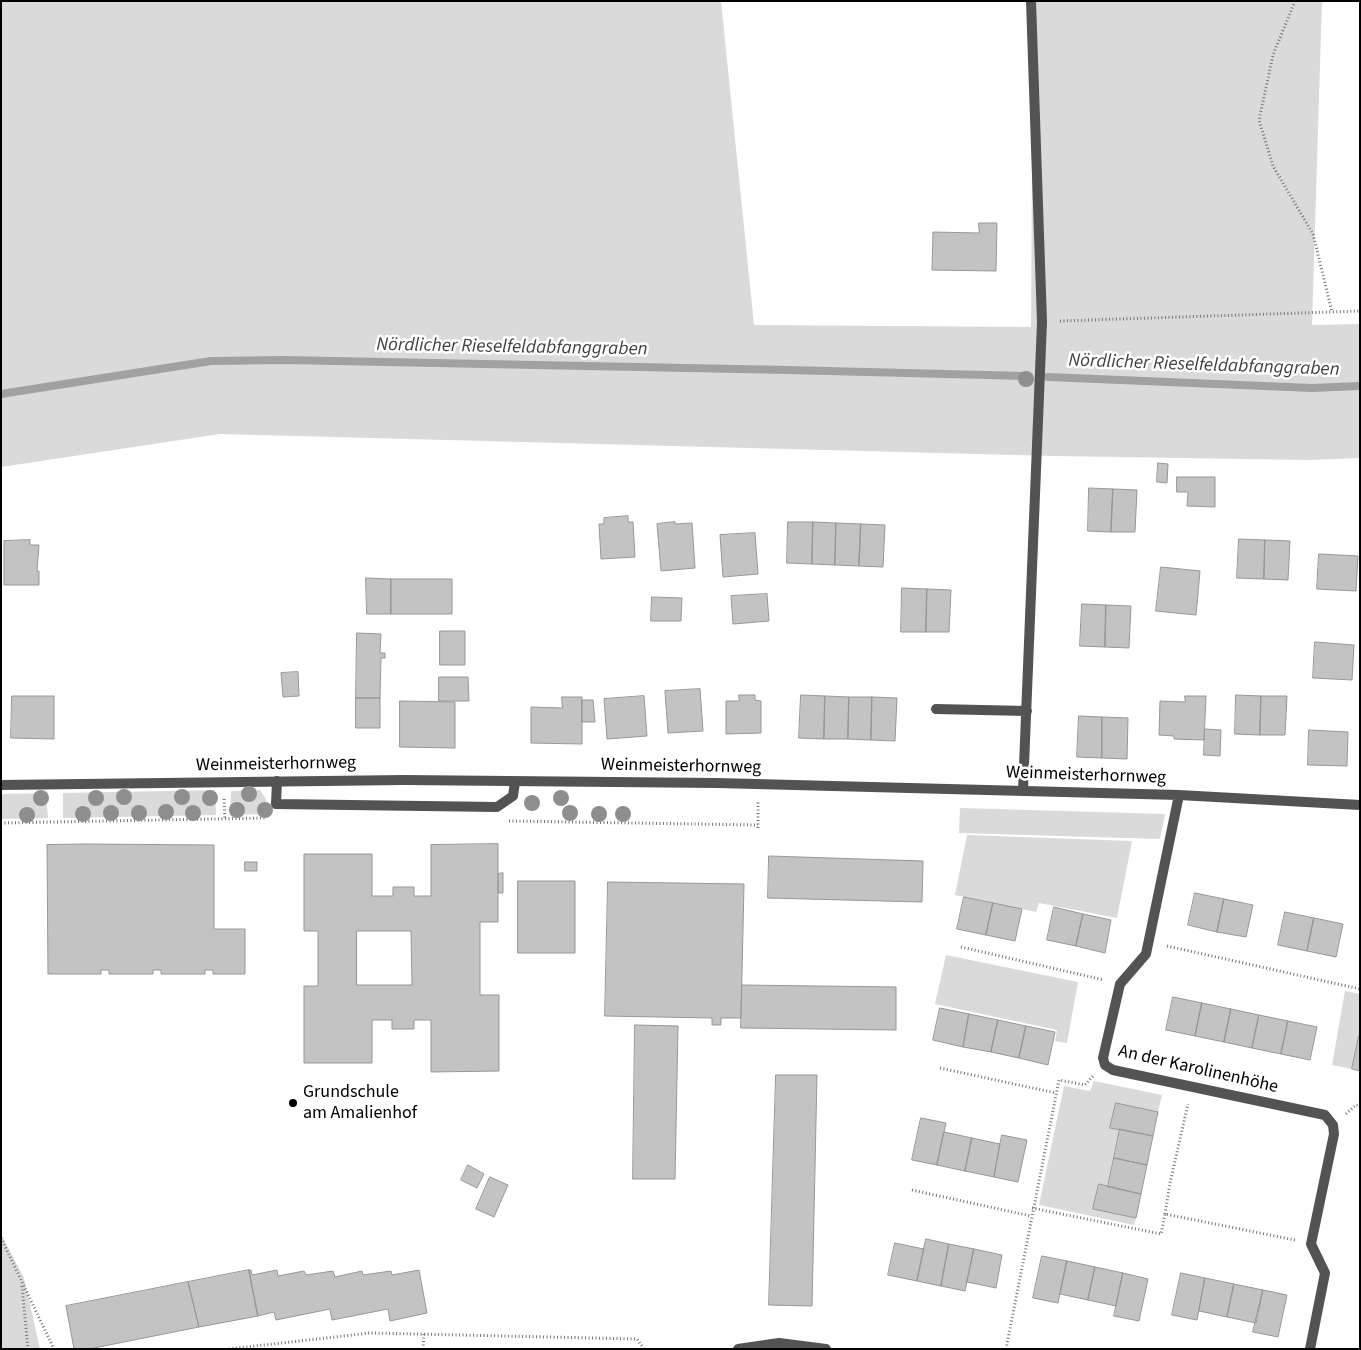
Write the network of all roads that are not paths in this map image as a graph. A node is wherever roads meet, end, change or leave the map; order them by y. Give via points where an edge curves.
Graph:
1 (1031, 1) edge
2 (936, 709) dead end
3 (1027, 711) junction
4 (276, 781) junction
5 (515, 782) junction
6 (1, 785) edge
7 (1023, 790) junction
8 (1179, 795) junction
9 (1360, 805) edge
10 (738, 1349) edge
11 (826, 1349) edge
12 (1310, 1349) edge

1 - 3 street via 1042,322
2 - 3 street
3 - 7 street
4 - 5 street, Weinmeisterhornweg
4 - 5 street via 276,804 497,807 513,796
4 - 6 street, Weinmeisterhornweg
5 - 7 street, Weinmeisterhornweg
7 - 8 street, Weinmeisterhornweg
8 - 9 street, Weinmeisterhornweg
8 - 12 street, An der Karolinenhöhe via 1146,954 1120,984 1103,1058 1105,1065 1113,1070 1325,1115 1333,1125 1334,1134 1311,1244 1325,1273
10 - 11 street via 779,1343

